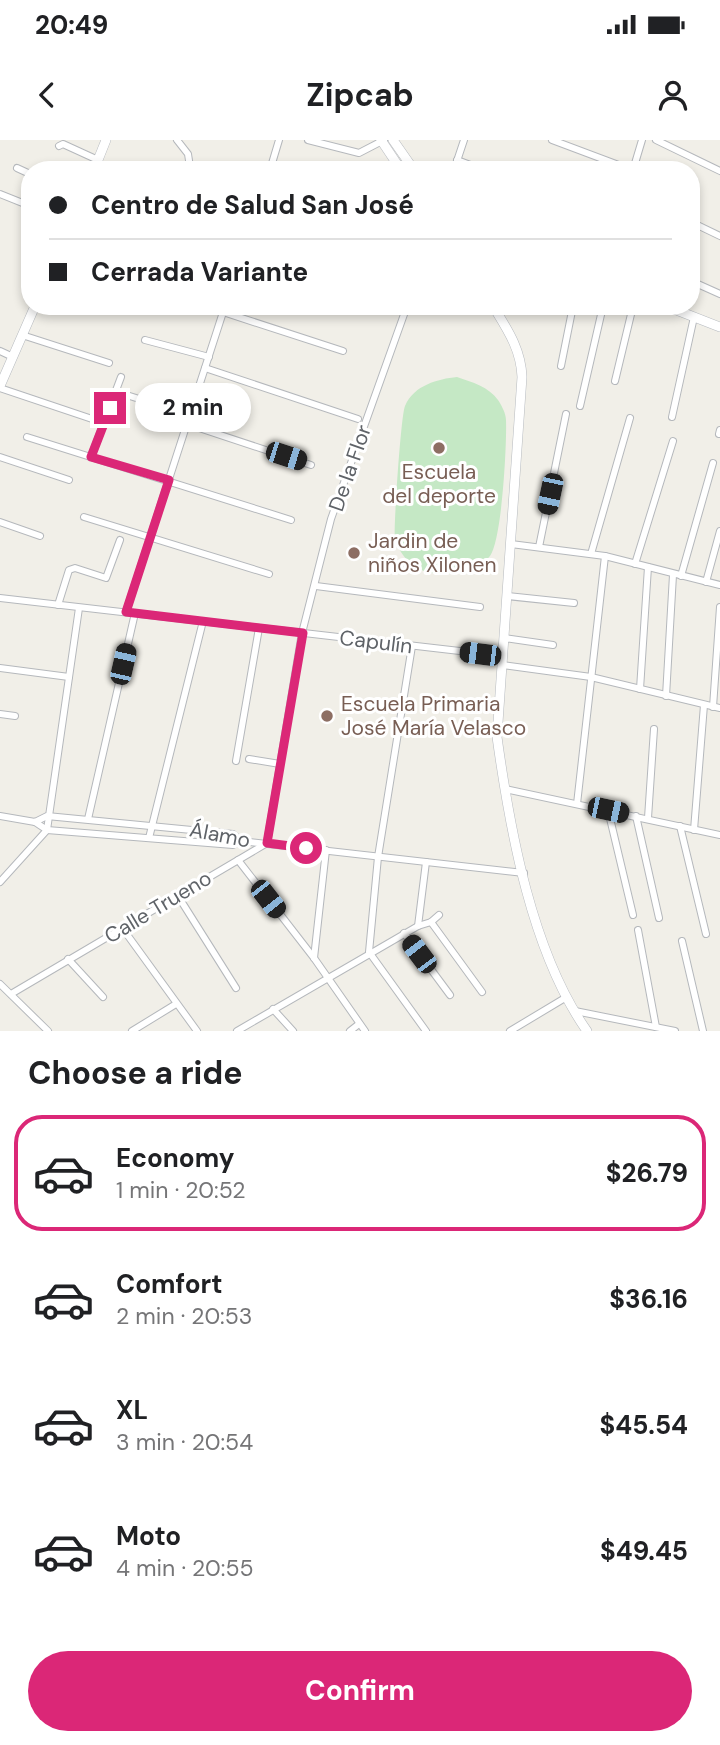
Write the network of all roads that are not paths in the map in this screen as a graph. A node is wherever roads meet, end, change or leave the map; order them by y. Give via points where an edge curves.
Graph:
1 (106, 140) edge
2 (177, 140) edge
3 (279, 140) edge
4 (307, 140) edge
5 (393, 140) edge
6 (464, 140) edge
7 (552, 140) edge
8 (642, 140) edge
9 (656, 140) edge
10 (382, 141) edge
11 (59, 146) dead end
12 (457, 160) edge
13 (90, 161) edge
14 (98, 161) edge
15 (189, 161) edge
16 (273, 161) edge
17 (395, 161) edge
18 (408, 161) edge
19 (609, 161) edge
20 (636, 161) edge
21 (699, 161) edge
22 (700, 161) edge
23 (18, 168) dead end
24 (21, 170) edge
25 (720, 171) edge
26 (0, 194) edge
27 (21, 202) edge
28 (700, 226) edge
29 (720, 236) edge
30 (700, 285) edge
31 (720, 294) edge
32 (31, 315) edge
33 (222, 315) edge
34 (241, 315) edge
35 (404, 315) edge
36 (498, 315) edge
37 (571, 315) edge
38 (601, 315) edge
39 (631, 315) edge
40 (689, 315) edge
41 (694, 317) junction
42 (720, 327) edge
43 (22, 335) junction
44 (145, 340) dead end
45 (0, 351) edge
46 (343, 351) dead end
47 (209, 356) junction
48 (13, 357) junction
49 (109, 363) dead end
50 (561, 366) dead end
51 (205, 368) junction
52 (121, 377) dead end
53 (615, 381) dead end
54 (0, 387) edge
55 (117, 392) junction
56 (580, 406) dead end
57 (566, 414) dead end
58 (190, 415) junction
59 (672, 417) dead end
60 (630, 418) dead end
61 (358, 419) dead end
62 (104, 424) junction
63 (187, 424) junction
64 (27, 437) dead end
65 (673, 441) dead end
66 (0, 457) edge
67 (91, 457) junction
68 (713, 463) dead end
69 (311, 465) dead end
70 (69, 480) dead end
71 (169, 480) junction
72 (85, 517) dead end
73 (291, 520) dead end
74 (0, 522) edge
75 (720, 531) edge
76 (149, 535) junction
77 (40, 536) dead end
78 (120, 540) dead end
79 (511, 544) junction
80 (539, 547) junction
81 (592, 554) junction
82 (605, 556) junction
83 (635, 564) junction
84 (648, 567) junction
85 (269, 574) dead end
86 (677, 576) junction
87 (706, 582) junction
88 (720, 585) edge
89 (316, 586) junction
90 (507, 596) junction
91 (0, 598) edge
92 (574, 603) dead end
93 (58, 606) junction
94 (480, 607) dead end
95 (720, 607) edge
96 (79, 608) junction
97 (126, 612) junction
98 (135, 613) junction
99 (203, 621) junction
100 (259, 628) junction
101 (303, 633) junction
102 (504, 638) junction
103 (553, 645) dead end
104 (412, 646) junction
105 (502, 661) junction
106 (0, 668) edge
107 (69, 677) junction
108 (591, 677) junction
109 (640, 689) junction
110 (666, 696) junction
111 (704, 705) junction
112 (717, 707) edge
113 (0, 714) edge
114 (15, 716) dead end
115 (654, 729) dead end
116 (249, 759) dead end
117 (236, 761) dead end
118 (280, 764) junction
119 (505, 789) junction
120 (577, 804) junction
121 (608, 810) junction
122 (0, 816) edge
123 (47, 816) junction
124 (636, 816) junction
125 (648, 818) junction
126 (88, 819) junction
127 (35, 822) junction
128 (153, 824) junction
129 (680, 826) junction
130 (47, 830) junction
131 (694, 830) junction
132 (720, 835) edge
133 (149, 838) junction
134 (241, 841) junction
135 (267, 843) junction
136 (326, 850) junction
137 (378, 858) junction
138 (238, 860) junction
139 (426, 862) junction
140 (524, 873) junction
141 (0, 882) edge
142 (178, 896) junction
143 (439, 915) dead end
144 (633, 915) dead end
145 (659, 918) dead end
146 (431, 922) junction
147 (418, 926) junction
148 (122, 929) junction
149 (638, 930) dead end
150 (404, 933) junction
151 (706, 934) dead end
152 (682, 941) dead end
153 (369, 952) junction
154 (314, 958) junction
155 (68, 960) junction
156 (326, 977) junction
157 (0, 984) edge
158 (236, 988) dead end
159 (482, 992) dead end
160 (11, 994) junction
161 (450, 995) dead end
162 (103, 997) dead end
163 (565, 998) junction
164 (176, 1004) junction
165 (273, 1009) junction
166 (573, 1011) junction
167 (359, 1024) junction
168 (656, 1027) junction
169 (48, 1031) edge
170 (132, 1031) edge
171 (197, 1031) edge
172 (237, 1031) edge
173 (293, 1031) edge
174 (350, 1031) edge
175 (365, 1031) edge
176 (426, 1031) edge
177 (510, 1031) edge
178 (587, 1031) edge
179 (675, 1031) edge
180 (703, 1031) edge

1 - 14 main road
2 - 15 street
3 - 16 street
4 - 10 street via 359,153
5 - 18 main road
6 - 12 street
7 - 19 street
8 - 20 street
9 - 21 street
10 - 17 main road
11 - 13 street via 63,144
22 - 25 street
23 - 24 street
26 - 27 street
28 - 29 street
30 - 31 street
32 - 43 main road
33 - 47 street
34 - 46 street
35 - 89 street, De la Flor via 331,519
36 - 79 main road via 521,359
37 - 50 street
38 - 56 street
39 - 53 street
40 - 41 main road
41 - 42 main road
41 - 59 street
43 - 48 main road
43 - 49 street
44 - 47 street
45 - 48 street
47 - 51 street
48 - 54 main road
51 - 58 street
51 - 61 street
52 - 55 street
54 - 62 street
55 - 58 street
55 - 62 street
57 - 80 street
58 - 63 street
60 - 81 street
62 - 67 street
63 - 69 street
63 - 71 street
64 - 67 street
65 - 83 street
66 - 70 street
67 - 71 street
68 - 86 street
71 - 73 street
71 - 76 street
72 - 76 street
74 - 77 street
75 - 87 street
76 - 85 street
76 - 97 street
78 - 93 street via 106,578 69,570
79 - 80 street
79 - 90 main road
80 - 81 street
81 - 82 street
82 - 83 street
82 - 108 street
83 - 84 street
84 - 86 street
84 - 109 street
86 - 87 street
86 - 110 street
87 - 88 street
89 - 94 street
89 - 101 street, De la Flor
90 - 92 street
90 - 102 main road
91 - 93 street, Capulín
93 - 96 street, Capulín
95 - 112 street
96 - 97 street, Capulín
96 - 107 street
97 - 98 street, Capulín
98 - 99 street, Capulín
98 - 126 street
99 - 100 street, Capulín
99 - 128 street
100 - 101 street, Capulín
100 - 117 street
101 - 104 street, Capulín
101 - 118 street
102 - 103 street
102 - 105 main road
104 - 105 street, Capulín
104 - 137 street
105 - 108 street, Capulín
105 - 119 main road via 497,737
106 - 107 street
107 - 123 street
108 - 109 street, Capulín
108 - 120 street
109 - 110 street, Capulín
110 - 111 street, Capulín
111 - 112 street, Capulín
111 - 131 street
113 - 114 street
115 - 125 street
116 - 118 street
118 - 135 street
119 - 120 street
119 - 140 main road
120 - 121 street
121 - 124 street
121 - 144 street
122 - 127 street
123 - 126 street, Álamo
123 - 127 street
123 - 130 street
124 - 125 street
124 - 145 street
125 - 129 street
126 - 128 street, Álamo
127 - 130 street
128 - 133 street
128 - 134 street, Álamo via 233,834
129 - 131 street
129 - 151 street
130 - 133 street
130 - 141 street
131 - 132 street
133 - 134 street via 233,845
134 - 135 street, Álamo
135 - 136 street, Álamo
135 - 138 street, Calle Trueno
136 - 137 street, Álamo
136 - 154 street
137 - 139 street, Álamo
137 - 153 street
138 - 142 street, Calle Trueno
138 - 154 street
139 - 140 street, Álamo
139 - 147 street
140 - 163 main road
142 - 148 street, Calle Trueno
142 - 158 street
143 - 146 street
146 - 147 street
146 - 159 street
147 - 150 street
148 - 155 street, Calle Trueno
148 - 164 street
149 - 168 street
150 - 153 street
150 - 161 street
152 - 180 street
153 - 156 street
153 - 176 street
154 - 156 street
155 - 160 street, Calle Trueno
155 - 162 street
156 - 165 street
156 - 167 street
157 - 160 street
160 - 169 street
163 - 166 main road
163 - 177 street
164 - 170 street
164 - 171 street
165 - 172 street
165 - 173 street
166 - 168 street
166 - 178 main road
167 - 174 street
167 - 175 street
168 - 179 street

